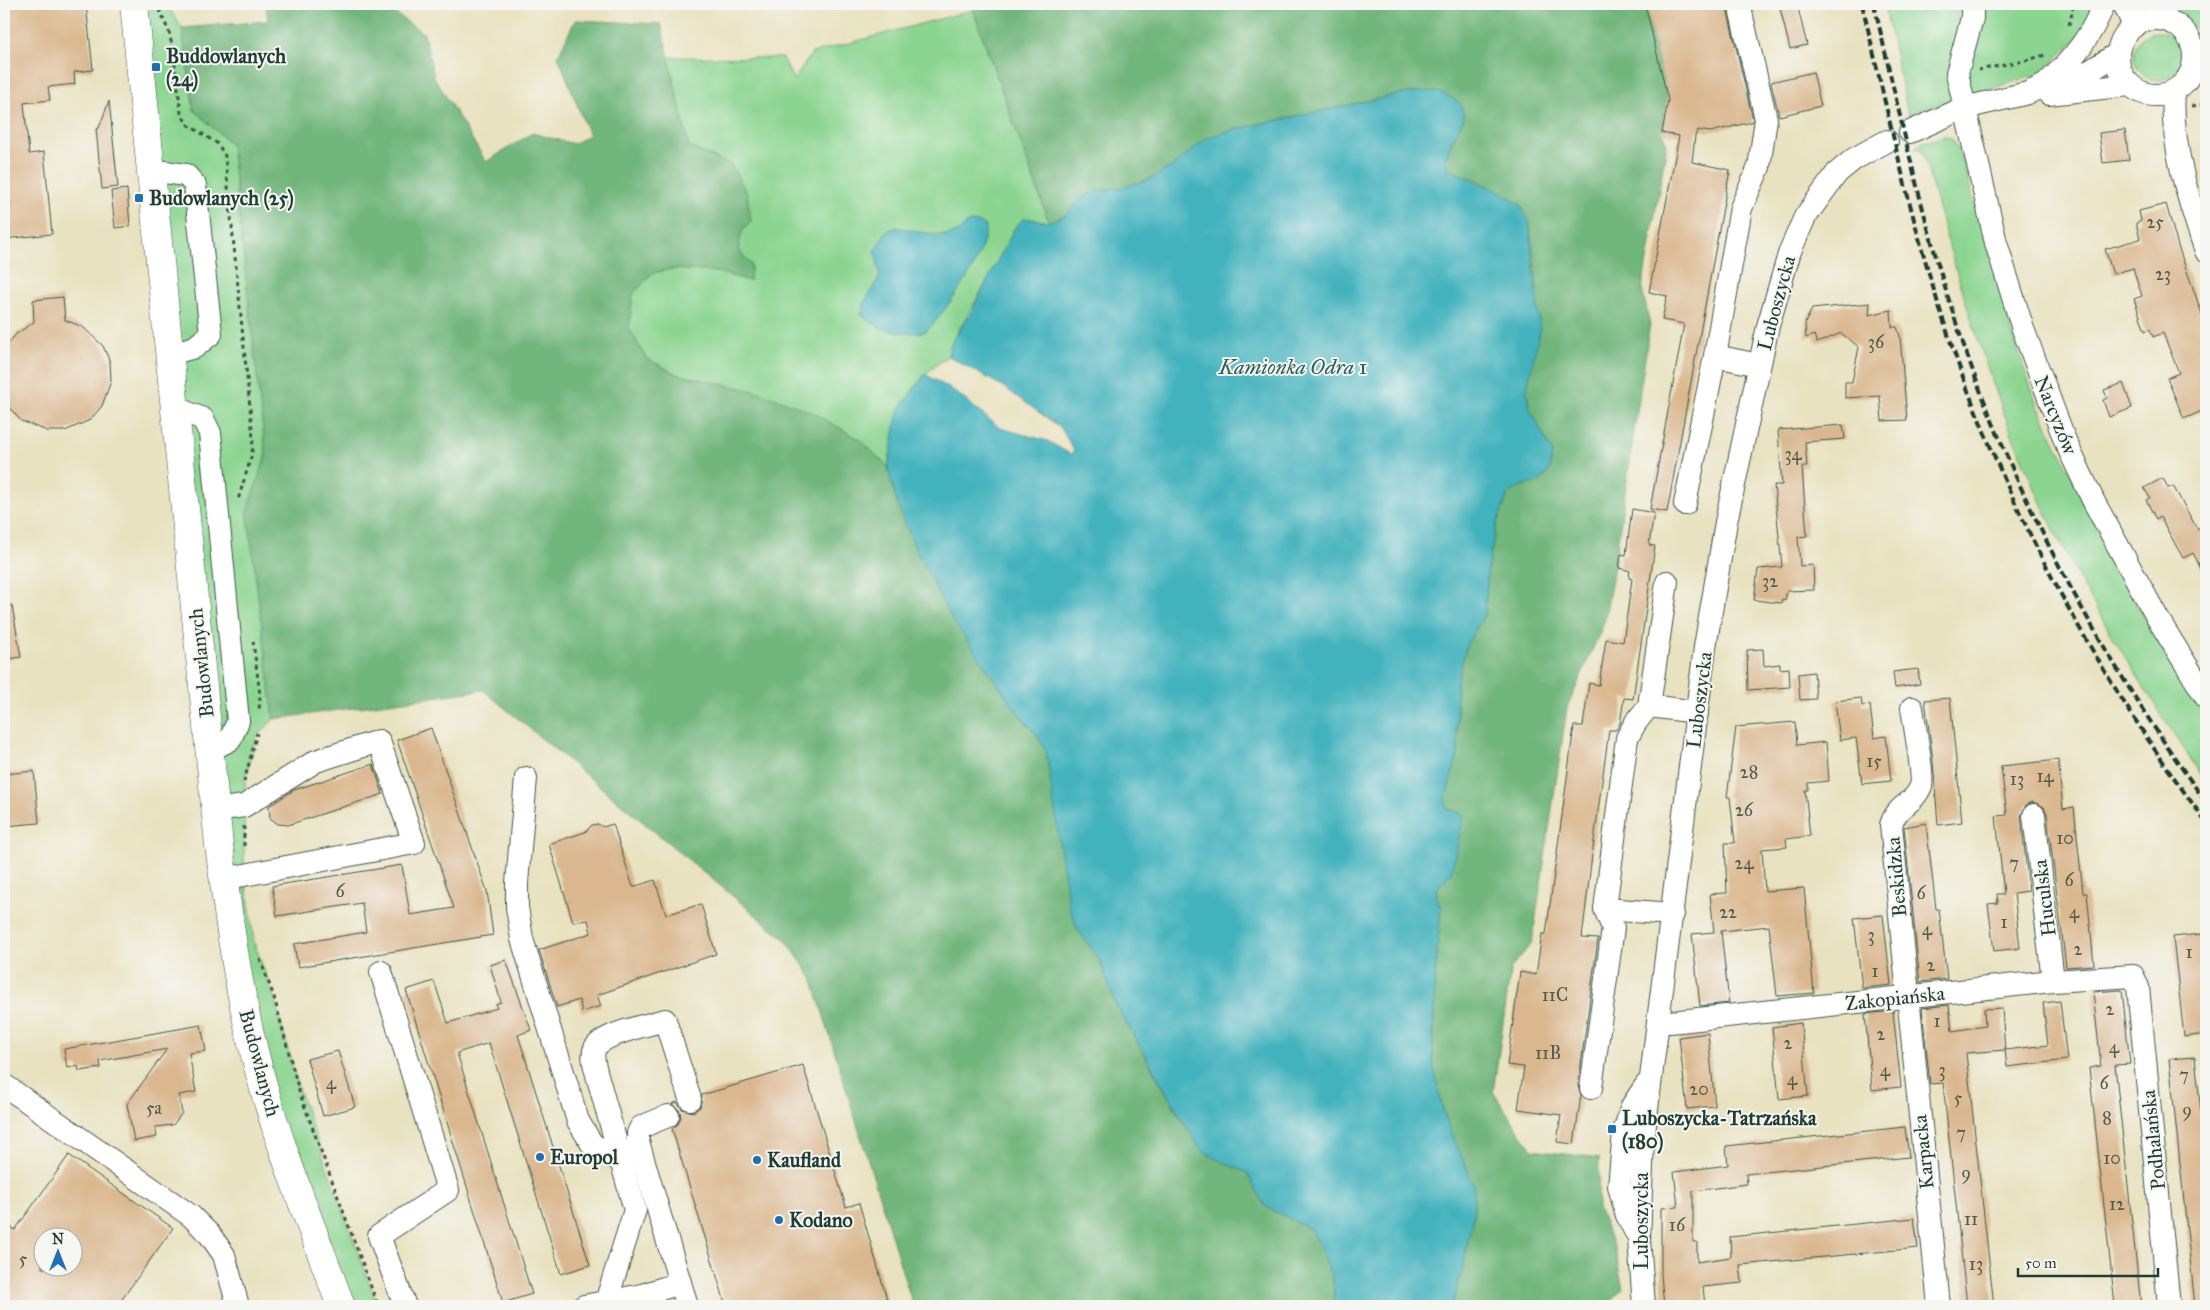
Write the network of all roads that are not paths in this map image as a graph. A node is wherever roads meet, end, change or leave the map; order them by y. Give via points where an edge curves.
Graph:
1 (134, 4) edge
2 (1739, 4) edge
3 (1972, 4) edge
4 (2104, 4) edge
5 (2124, 4) edge
6 (2153, 11) edge
7 (2134, 26) junction
8 (2198, 41) edge
9 (2118, 54) junction
10 (2198, 71) edge
11 (2129, 85) junction
12 (2037, 89) junction
13 (2174, 91) junction
14 (1964, 108) junction
15 (1910, 132) dead end
16 (1887, 141) dead end
17 (151, 170) junction
18 (2206, 251) edge
19 (170, 354) junction
20 (1715, 356) junction
21 (1759, 365) junction
22 (1684, 504) dead end
23 (1667, 582) dead end
24 (2206, 697) edge
25 (1649, 706) junction
26 (1912, 708) dead end
27 (1697, 712) junction
28 (526, 778) dead end
29 (216, 810) junction
30 (2034, 815) dead end
31 (223, 878) junction
32 (1605, 909) junction
33 (1673, 914) junction
34 (381, 972) dead end
35 (2133, 976) joint
36 (2053, 982) junction
37 (1907, 997) junction
38 (1658, 1021) junction
39 (4, 1085) edge
40 (1591, 1088) dead end
41 (690, 1099) dead end
42 (668, 1116) dead end
43 (622, 1162) junction
44 (680, 1283) junction
45 (595, 1304) edge
46 (238, 1306) edge
47 (341, 1306) edge
48 (405, 1306) edge
49 (687, 1306) edge
50 (1644, 1306) edge
51 (1938, 1306) edge
52 (2169, 1306) edge

1 - 17 main road, Budowlanych
2 - 20 street via 1766,120 1759,167 1741,208
3 - 14 street, Narcyzów via 1972,18 1957,74
4 - 12 street via 2086,40 2068,64
5 - 7 street
6 - 7 street via 2146,20
6 - 8 street
7 - 9 street via 2126,33
8 - 10 street via 2194,57
9 - 11 street via 2118,67
9 - 12 street via 2090,71
10 - 13 street
11 - 12 street via 2060,94
11 - 13 street via 2150,95
12 - 14 street
13 - 18 street via 2172,125
14 - 15 street
14 - 24 street, Narcyzów via 2007,280 2045,392 2066,443 2118,547
16 - 21 street, Luboszycka via 1854,159 1837,173 1805,217 1784,270
17 - 19 main road, Budowlanych
17 - 19 street via 186,174 195,185 210,325 210,334 195,347
19 - 29 main road, Budowlanych
20 - 21 street
20 - 22 street
21 - 27 street, Luboszycka via 1716,577
23 - 25 street
25 - 27 street
25 - 32 street via 1627,738
26 - 37 street, Beskidzka via 1922,784 1912,801 1896,812 1891,825
27 - 33 street, Luboszycka
28 - 43 street via 517,883 522,939 578,1121 592,1144
29 - 31 main road, Budowlanych
29 - 31 street via 244,806 316,761 379,741 414,843
30 - 36 street, Huculska
31 - 47 main road, Budowlanych via 238,975 258,1068 294,1179
32 - 33 street
32 - 40 street via 1613,928
33 - 38 street, Luboszycka
34 - 48 street via 448,1190 379,1236
35 - 36 street, Zakopiańska
35 - 52 street, Podhalańska via 2138,987
36 - 37 street, Zakopiańska
37 - 38 street, Zakopiańska
37 - 51 street, Karpacka
38 - 50 street, Luboszycka via 1642,1150 1639,1239
39 - 46 street via 191,1216 210,1235 224,1256
41 - 43 street via 665,1020 600,1042 594,1049 593,1059
42 - 44 street via 641,1127 638,1142
43 - 45 street via 635,1210
44 - 45 street via 642,1295
44 - 49 street

